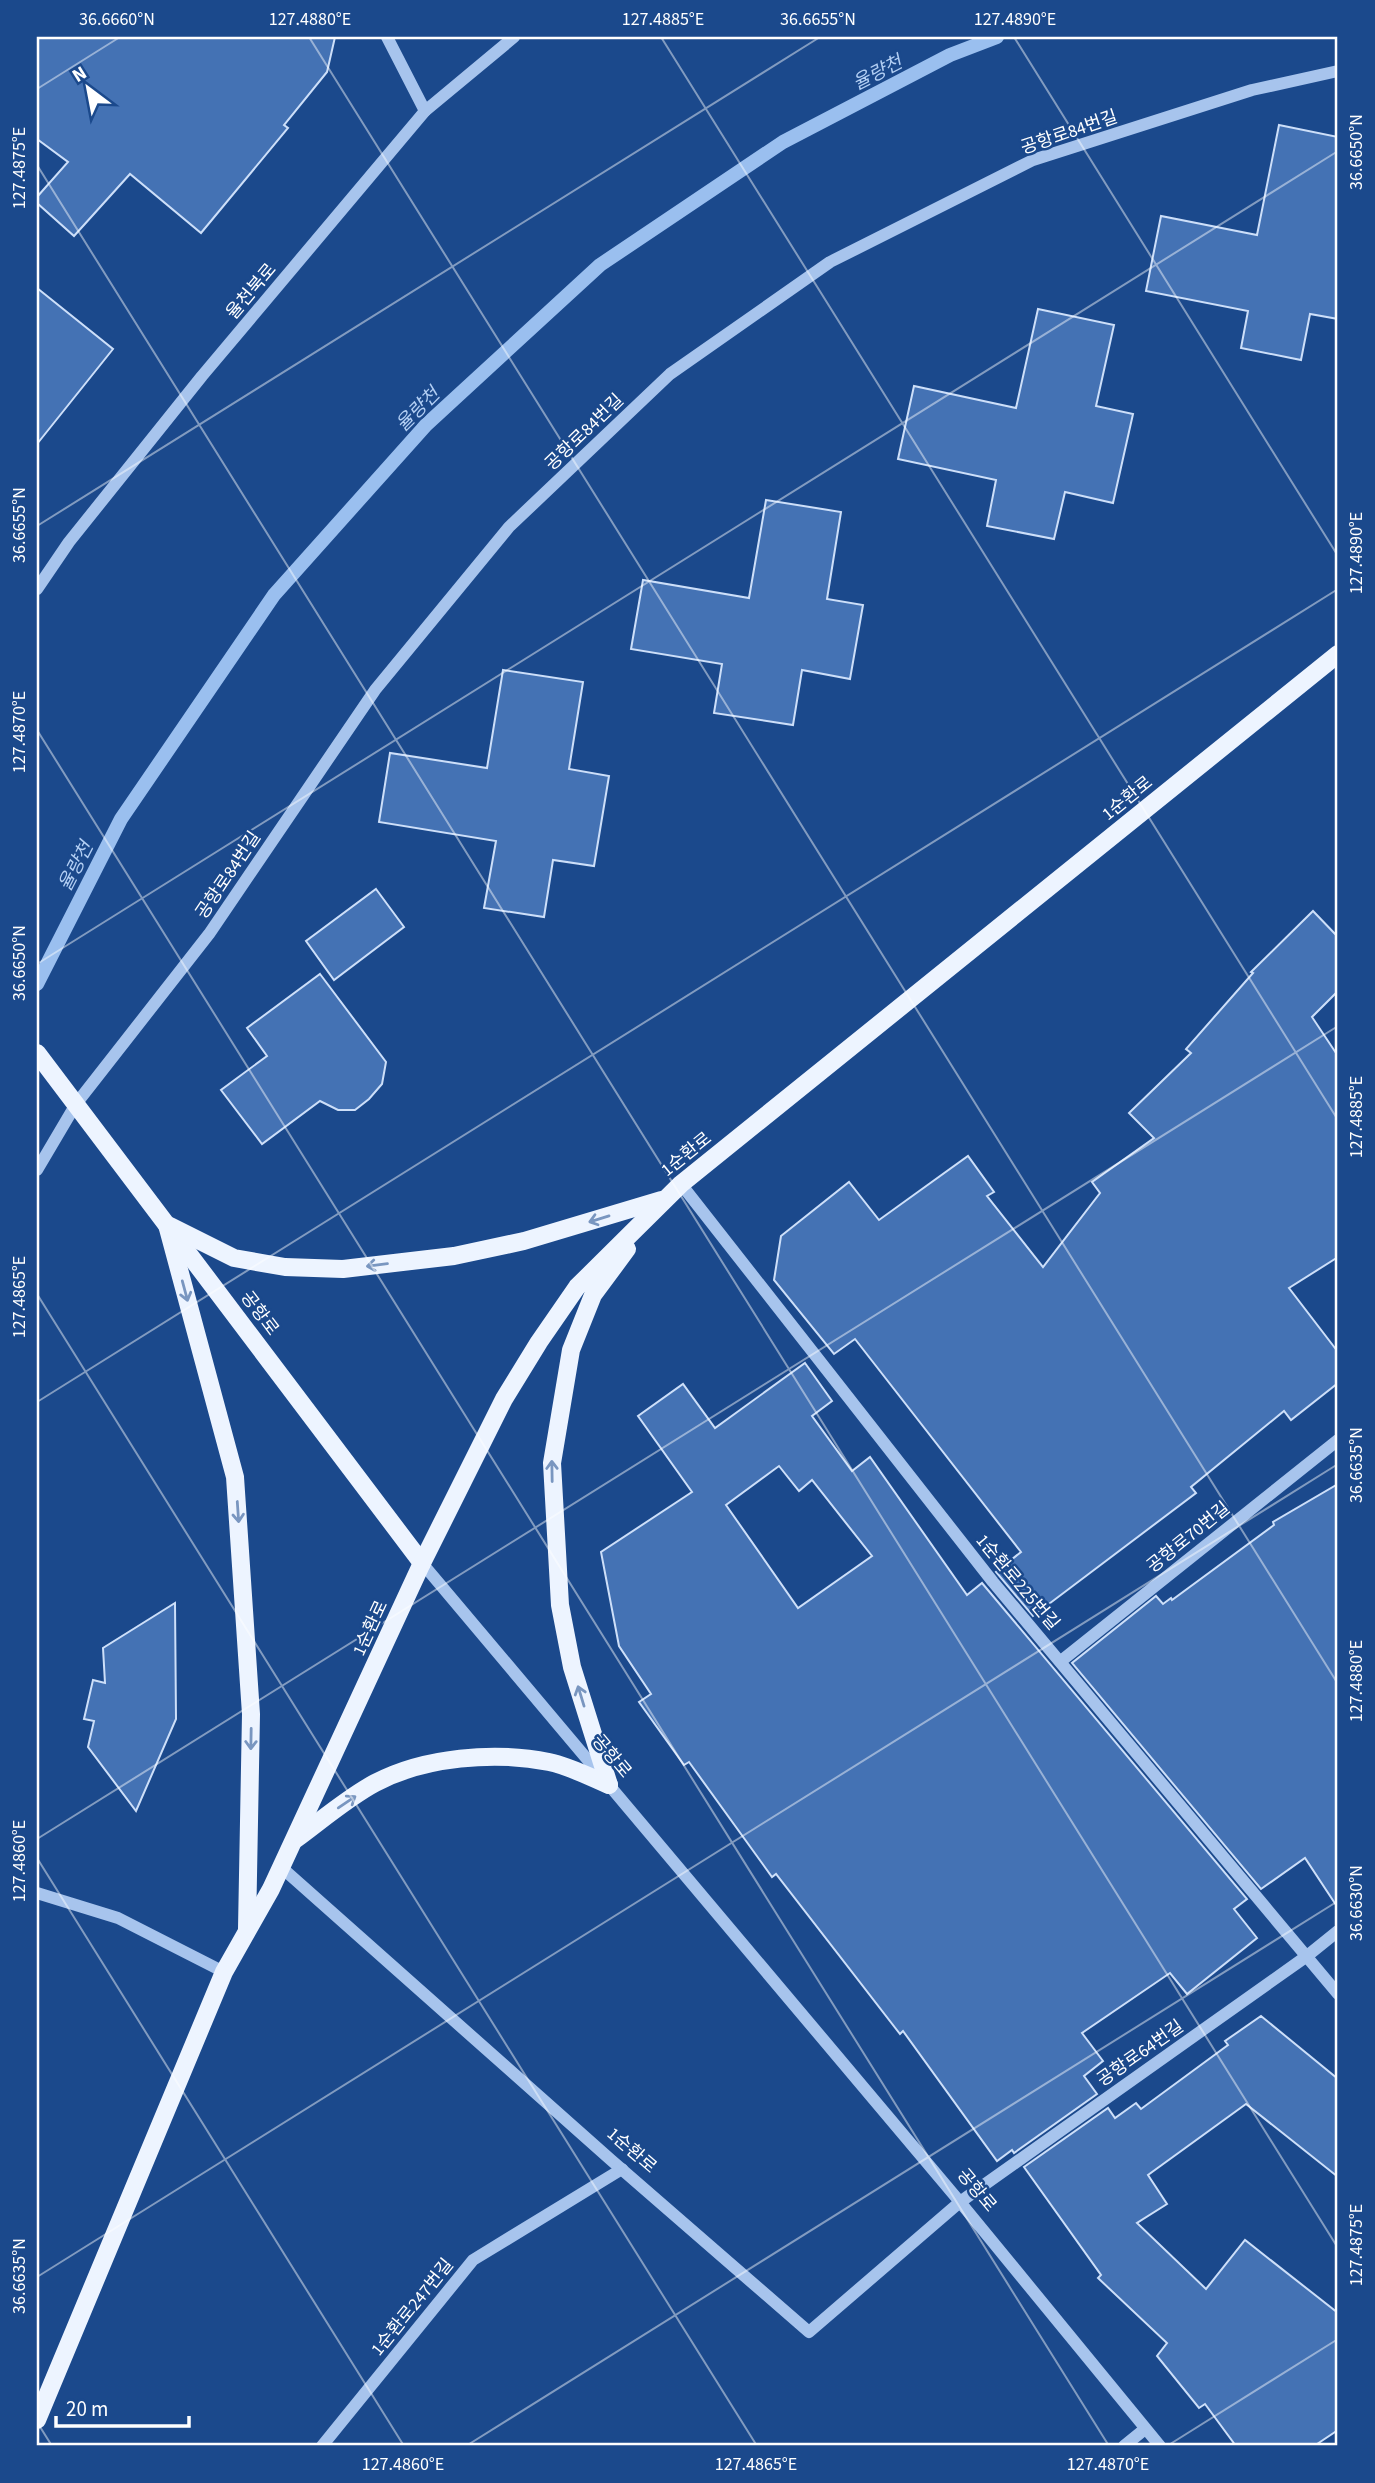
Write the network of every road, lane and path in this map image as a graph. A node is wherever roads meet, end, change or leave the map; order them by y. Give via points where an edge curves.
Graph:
1 (387, 37) edge
2 (514, 37) edge
3 (1338, 71) edge
4 (425, 111) junction
5 (37, 589) edge
6 (1338, 654) edge
7 (37, 1053) edge
8 (76, 1104) junction
9 (37, 1170) edge
10 (681, 1184) junction
11 (664, 1199) junction
12 (167, 1225) junction
13 (1338, 1440) edge
14 (422, 1563) junction
15 (1061, 1661) junction
16 (609, 1785) junction
17 (292, 1843) junction
18 (281, 1867) junction
19 (37, 1894) edge
20 (1338, 1931) edge
21 (247, 1932) junction
22 (1307, 1956) junction
23 (225, 1972) junction
24 (1338, 1994) edge
25 (622, 2169) junction
26 (960, 2202) junction
27 (37, 2420) edge
28 (1145, 2429) junction
29 (323, 2446) edge
30 (1124, 2446) edge
31 (1160, 2446) edge

1 - 4 street
2 - 4 street, 율천북로
3 - 8 street, 공항로84번길 via 1252,89 1033,160 830,262 670,374 509,527 392,669 209,934
4 - 5 street, 율천북로 via 202,376
6 - 10 main road, 1순환로
7 - 8 main road, 공항로
8 - 9 street, 공항로84번길
8 - 12 main road, 공항로
10 - 11 main road, 1순환로
10 - 15 street, 1순환로225번길 via 977,1562
11 -> 12 main road via 524,1241 454,1256 343,1269 285,1267 234,1258
11 - 14 main road, 1순환로 via 577,1287 539,1342
16 -> 11 main road via 572,1667 560,1605 552,1463 571,1350 593,1295
12 - 14 main road, 공항로
12 -> 21 main road via 235,1477 251,1714
13 - 15 street, 공항로70번길
14 - 16 street, 공항로
14 - 17 main road, 1순환로
15 - 22 street, 1순환로225번길
17 -> 16 main road via 374,1784 406,1769 475,1757 510,1757 551,1762
16 - 26 street, 공항로
17 - 18 main road, 1순환로
18 - 21 main road, 1순환로
18 - 25 street, 1순환로
19 - 23 street via 118,1918
20 - 22 street, 공항로64번길
21 - 23 main road, 1순환로
22 - 24 street, 1순환로225번길
22 - 26 street, 공항로64번길
23 - 27 main road, 1순환로
25 - 26 street, 1순환로 via 809,2332
25 - 29 street, 1순환로247번길 via 473,2260
26 - 28 street, 공항로
28 - 30 street
28 - 31 street, 공항로

